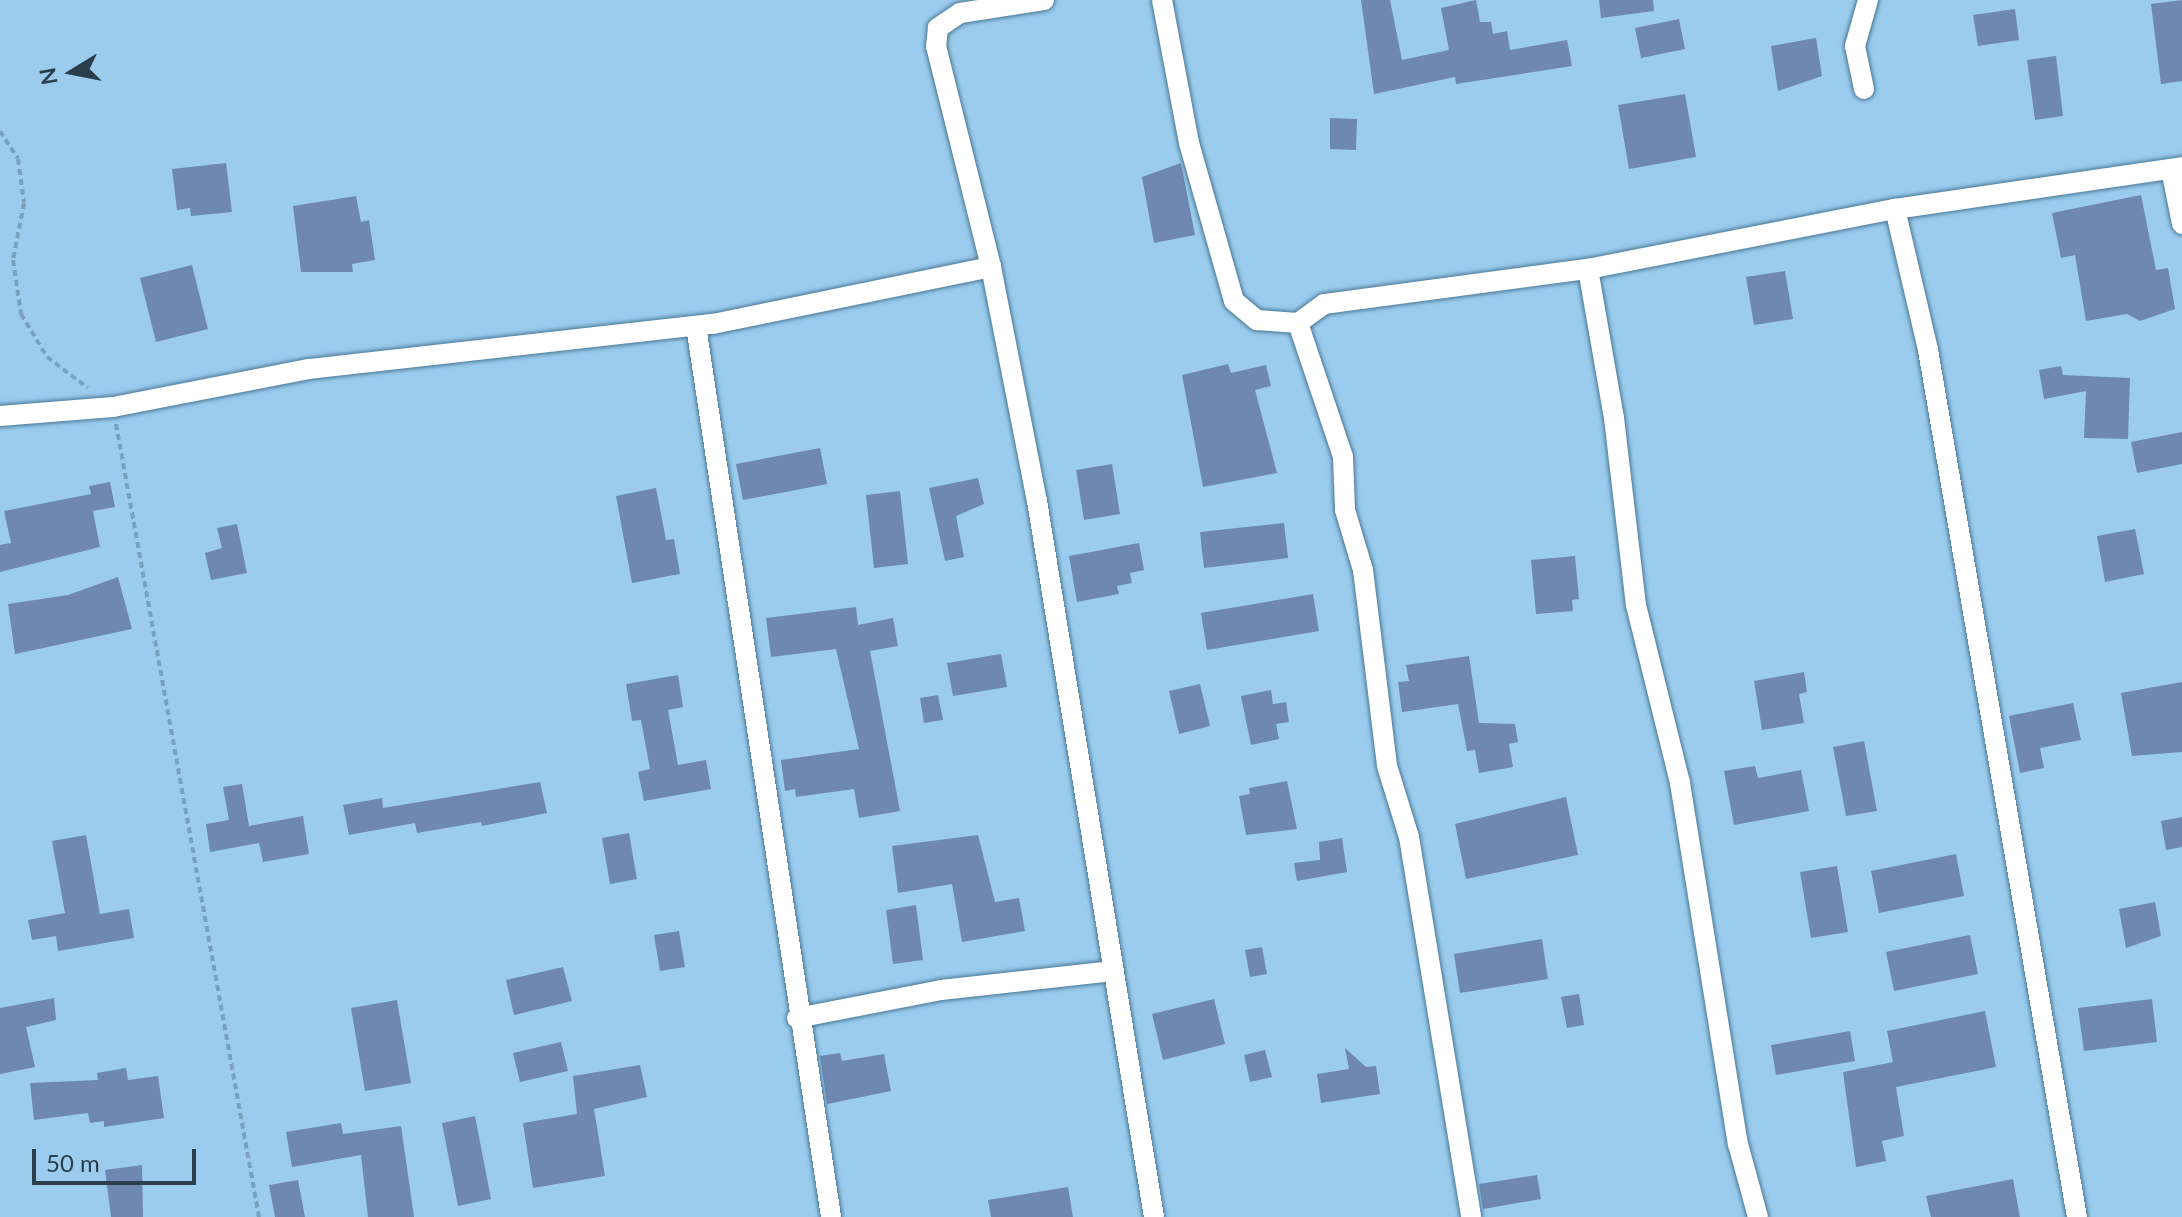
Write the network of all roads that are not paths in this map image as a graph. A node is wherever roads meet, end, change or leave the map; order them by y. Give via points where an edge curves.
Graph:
1 (1044, 0) edge
2 (1162, 0) edge
3 (1868, 0) edge
4 (1864, 89) dead end
5 (2176, 168) edge
6 (1895, 209) junction
7 (2182, 224) edge
8 (991, 267) junction
9 (1588, 269) junction
10 (1298, 323) junction
11 (696, 326) junction
12 (0, 416) edge
13 (1113, 971) junction
14 (797, 1018) junction
15 (831, 1217) edge
16 (1154, 1217) edge
17 (1471, 1217) edge
18 (1758, 1217) edge
19 (2077, 1217) edge

1 - 8 street via 960,13 938,28 941,78
2 - 10 street via 1189,143 1234,301 1257,320
3 - 4 street via 1855,46
5 - 6 street
5 - 7 street
6 - 9 street
6 - 19 street via 1928,350
8 - 11 street
8 - 13 street via 1037,501
9 - 10 street via 1324,304
9 - 18 street via 1614,418 1636,605 1680,783 1738,1144
10 - 17 street via 1343,457 1345,510 1363,570 1387,766 1409,837
11 - 12 street via 309,369 113,407
11 - 14 street
13 - 14 street via 941,990
13 - 16 street
14 - 15 street

